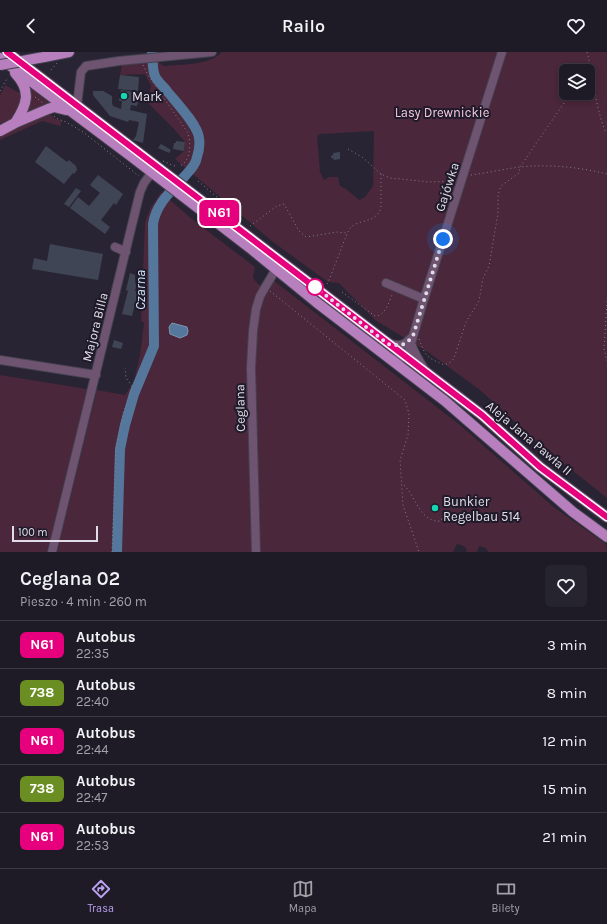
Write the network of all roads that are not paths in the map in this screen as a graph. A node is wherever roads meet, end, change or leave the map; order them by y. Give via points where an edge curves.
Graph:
1 (69, 52) edge
2 (212, 52) edge
3 (502, 52) edge
4 (9, 53) edge
5 (48, 54) edge
6 (0, 58) edge
7 (0, 65) edge
8 (74, 109) junction
9 (15, 123) junction
10 (0, 131) edge
11 (152, 172) junction
12 (170, 181) junction
13 (186, 193) junction
14 (115, 247) dead end
15 (126, 252) junction
16 (273, 273) junction
17 (386, 283) dead end
18 (424, 299) junction
19 (412, 340) junction
20 (388, 344) junction
21 (405, 357) junction
22 (388, 358) junction
23 (0, 360) edge
24 (427, 374) junction
25 (96, 375) junction
26 (607, 517) edge
27 (607, 537) edge
28 (52, 552) edge
29 (256, 552) edge

1 - 5 main road
2 - 8 street via 119,60 86,66 81,72
3 - 18 street, Gajówka
4 - 8 main road
5 - 7 main road, bridge
6 - 8 main road
6 - 9 main road via 20,79 26,93 25,107
8 - 9 main road via 54,107
8 - 11 main road
8 - 12 main road
9 - 10 main road
11 - 12 main road
11 - 15 street, Majora Billa via 140,192
12 - 13 main road
13 - 16 main road, Aleja Jana Pawła II
13 - 20 main road, Aleja Jana Pawła II via 232,223
14 - 15 street
15 - 25 street, Majora Billa
16 - 22 main road, Aleja Jana Pawła II via 316,302
16 - 29 street, Ceglana via 260,296 254,320 251,360
17 - 18 street
18 - 19 street, Gajówka
19 - 20 street via 401,346
19 - 21 street, Gajówka
19 - 24 street via 416,355
20 - 21 main road, Aleja Jana Pawła II
21 - 22 street
21 - 24 main road, Aleja Jana Pawła II
22 - 27 main road, Aleja Jana Pawła II via 462,414 573,512
23 - 25 street
24 - 26 main road, Aleja Jana Pawła II via 482,415 540,467
25 - 28 street, Majora Billa

